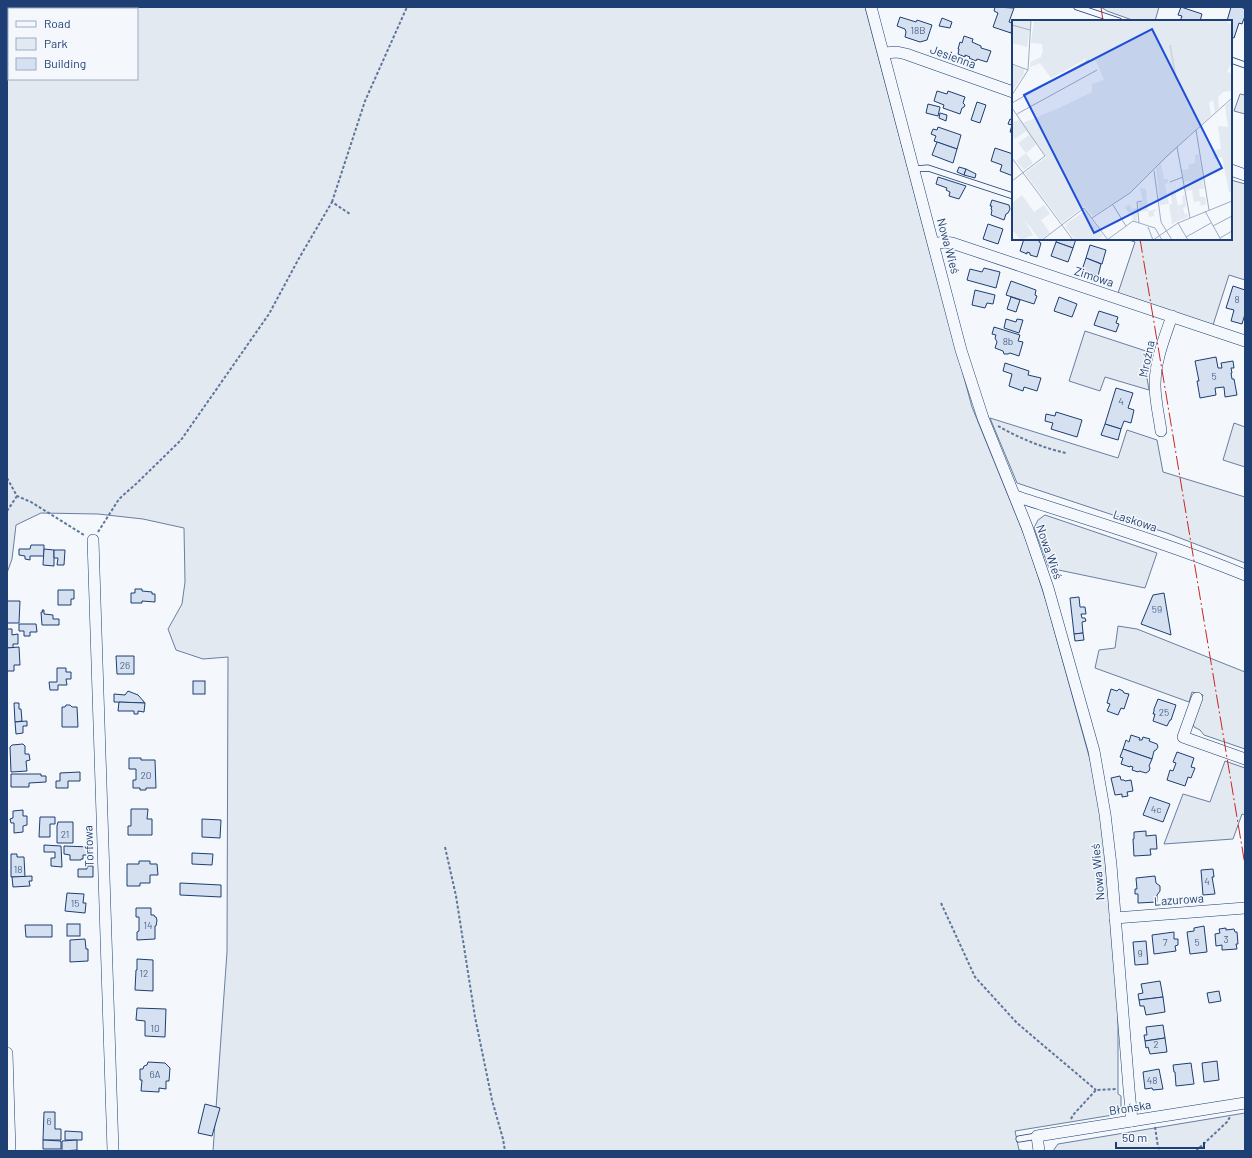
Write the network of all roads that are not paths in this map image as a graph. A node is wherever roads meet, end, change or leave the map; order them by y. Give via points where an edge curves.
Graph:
1 (871, 7) edge
2 (1077, 7) edge
3 (1116, 20) edge
4 (884, 53) junction
5 (1232, 60) edge
6 (1245, 65) edge
7 (1012, 92) edge
8 (914, 169) junction
9 (1232, 170) edge
10 (1245, 175) edge
11 (1012, 196) edge
12 (934, 244) junction
13 (1172, 316) junction
14 (1245, 341) edge
15 (1161, 431) dead end
16 (1015, 496) junction
17 (93, 540) road end
18 (1245, 575) edge
19 (1197, 698) dead end
20 (1245, 759) edge
21 (1245, 908) edge
22 (1115, 918) junction
23 (7, 1053) edge
24 (1245, 1102) edge
25 (1132, 1120) junction
26 (1037, 1136) junction
27 (1019, 1138) dead end
28 (10, 1151) edge
29 (112, 1151) edge
30 (1040, 1151) edge

1 - 4 street, Nowa Wieś
2 - 3 lane
4 - 7 street, Jesienna via 906,54
4 - 8 street, Nowa Wieś
5 - 6 lane
8 - 11 lane via 928,168
8 - 12 street, Nowa Wieś
9 - 10 street
12 - 13 street, Zimowa via 952,243
12 - 16 street, Nowa Wieś via 961,350 983,418
13 - 14 street, Zimowa
13 - 15 street, Mroźna via 1156,374 1155,393
16 - 18 street, Laskowa via 1169,546
16 - 22 street, Nowa Wieś via 1048,588 1094,751 1105,814
17 - 29 street, Torfowa
19 - 20 street via 1183,737
21 - 22 street, Lazurowa
22 - 25 street, Nowa Wieś
23 - 28 street
24 - 25 street, Błońska
25 - 26 street, Błońska
26 - 27 lane, Błońska
26 - 30 street

